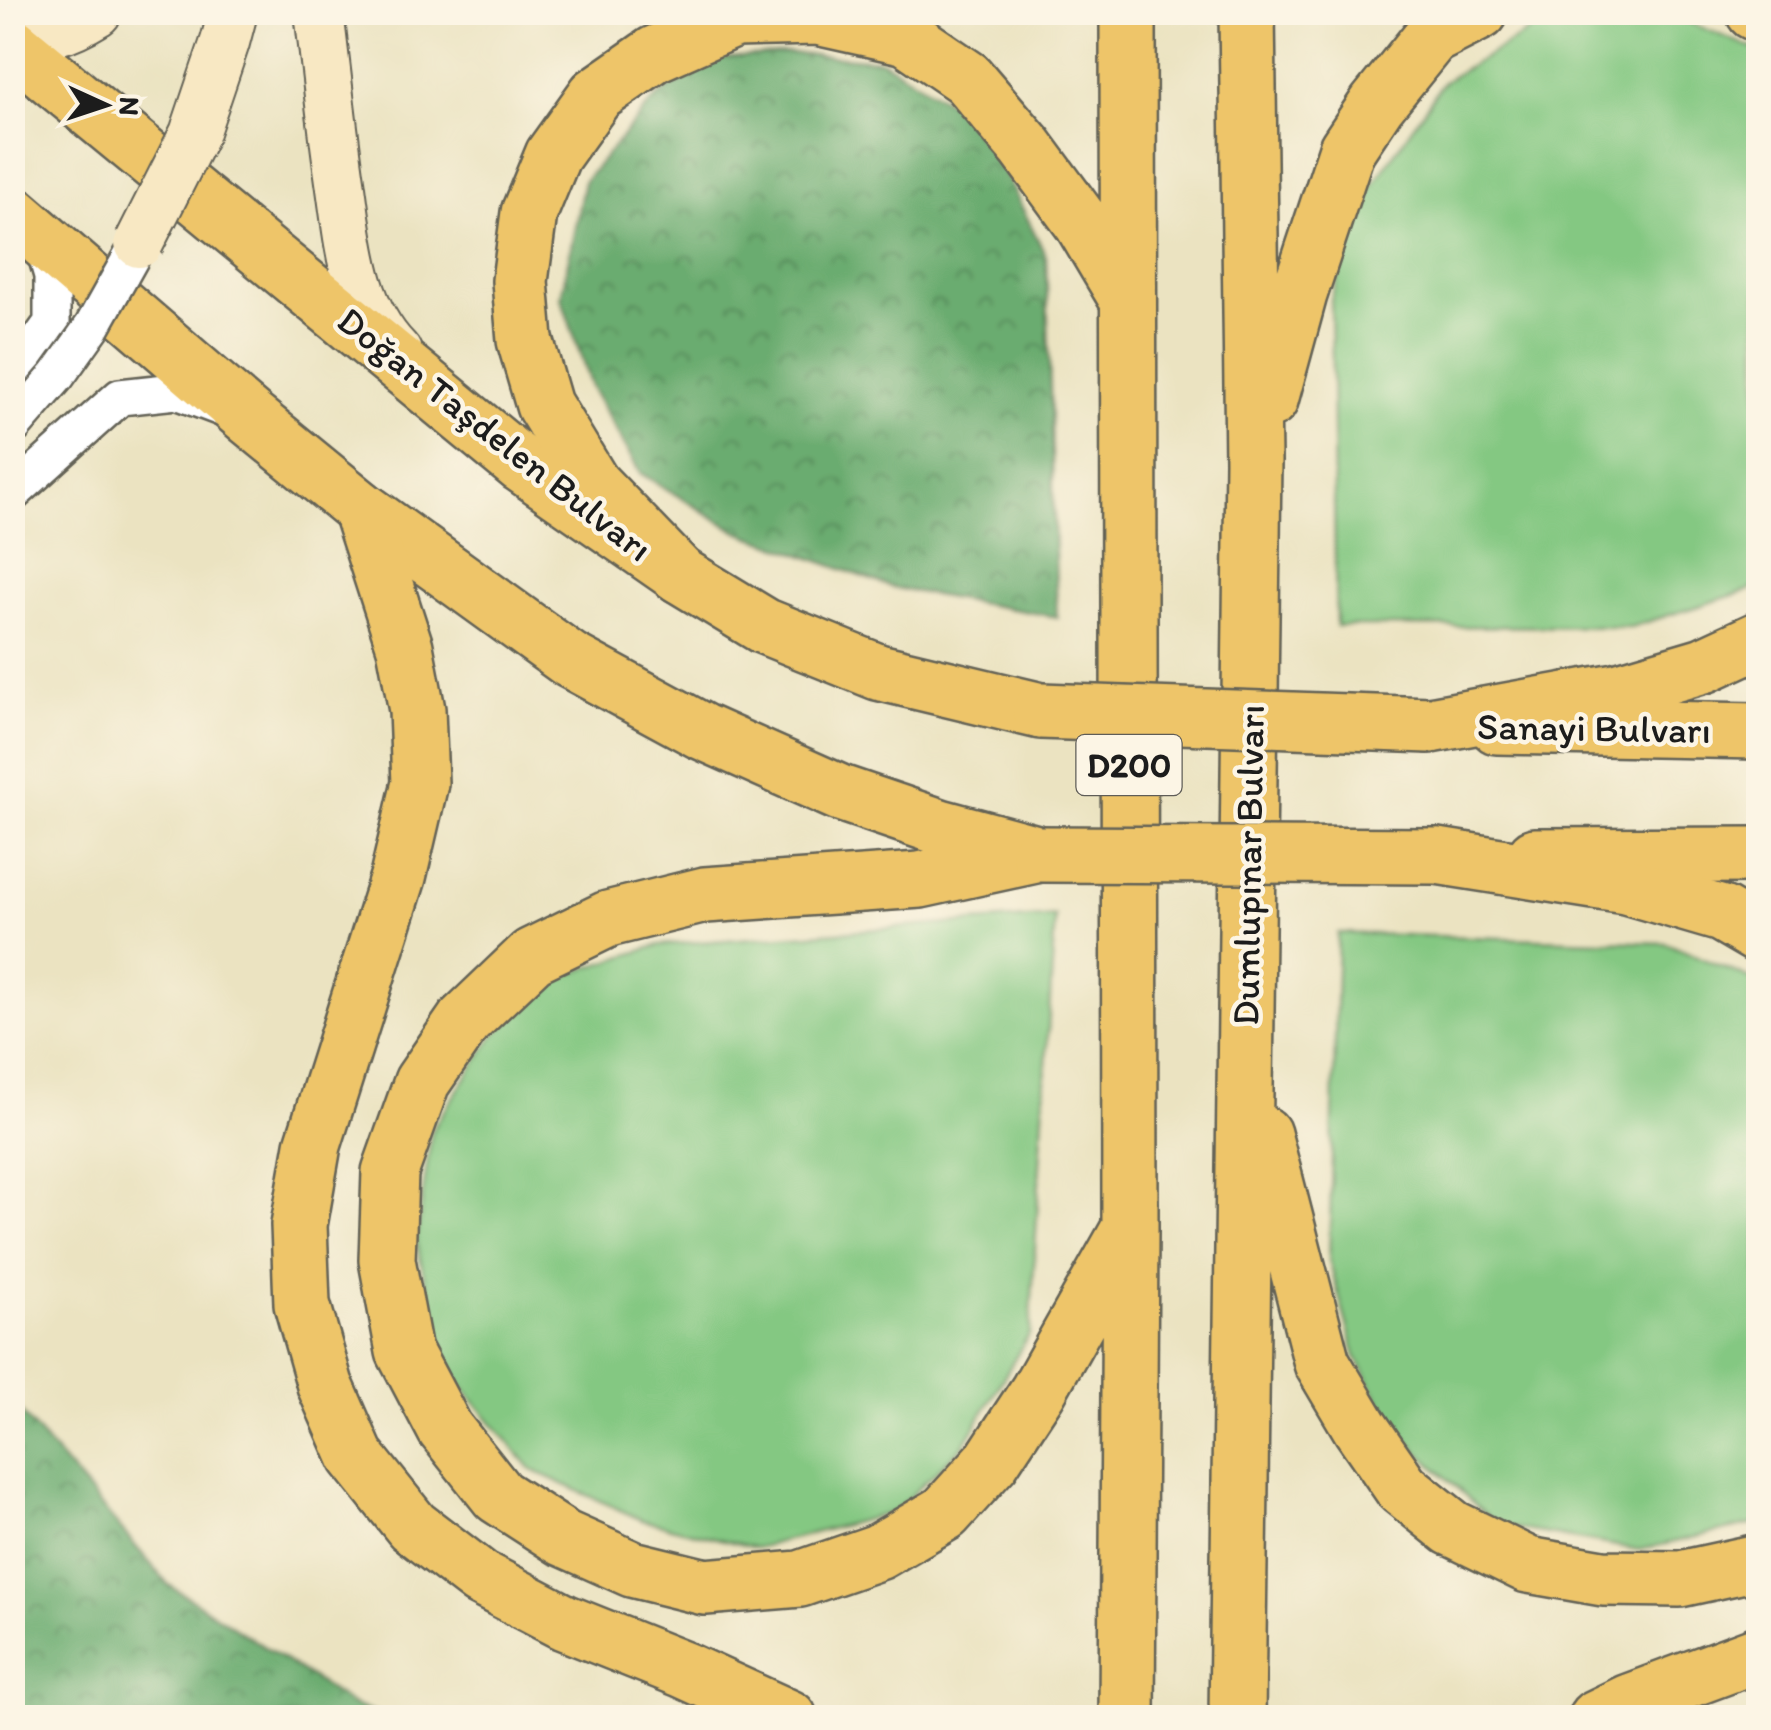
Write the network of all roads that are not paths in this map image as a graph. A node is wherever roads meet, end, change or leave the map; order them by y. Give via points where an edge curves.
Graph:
1 (97, 12) edge
2 (232, 12) edge
3 (319, 12) edge
4 (1128, 12) edge
5 (1247, 12) edge
6 (1480, 12) edge
7 (12, 34) edge
8 (12, 45) edge
9 (27, 225) edge
10 (139, 243) joint
11 (1129, 301) junction
12 (12, 378) edge
13 (440, 398) junction
14 (250, 418) junction
15 (12, 428) edge
16 (1254, 461) junction
17 (12, 494) edge
18 (360, 508) junction
19 (680, 575) junction
20 (1758, 640) edge
21 (1430, 725) junction
22 (1758, 731) edge
23 (1040, 854) junction
24 (1758, 855) edge
25 (1437, 856) junction
26 (1758, 935) edge
27 (1246, 1068) junction
28 (1130, 1228) junction
29 (1758, 1562) edge
30 (1758, 1654) edge
31 (789, 1718) edge
32 (1127, 1718) edge
33 (1236, 1718) edge
34 (1596, 1718) edge

1 - 7 main road via 56,32
2 - 10 main road, bridge via 194,134
3 - 13 main road via 353,269 386,341
4 - 11 main road, D200
5 - 16 main road, Dumlupınar Bulvarı
6 - 16 main road via 1431,37 1347,149
8 - 13 main road, Doğan Taşdelen Bulvarı
9 - 12 street via 52,276 52,323
9 - 14 main road
10 - 15 street, bridge via 92,327
11 - 19 main road via 1026,147 966,78 907,37 817,17 734,20 655,54 596,96 553,155 529,213 520,282 524,340 544,405 592,484
11 - 28 main road, D200
13 - 19 main road, Doğan Taşdelen Bulvarı via 522,466
14 - 17 street via 176,392 120,397
14 - 18 main road
16 - 27 main road, Dumlupınar Bulvarı
18 - 23 main road via 570,660 701,732 840,793
18 - 31 main road via 405,647 417,710 420,783 398,877 313,1146 299,1224 302,1304 325,1385 356,1456 412,1526 480,1578 564,1622
19 - 21 main road, Doğan Taşdelen Bulvarı, bridge via 764,626 878,672 1041,712
20 - 21 main road via 1616,692
21 - 22 main road, Sanayi Bulvarı
23 - 25 main road, bridge
23 - 28 main road via 920,880 705,895 608,919 532,956 464,1020 422,1082 390,1172 387,1260 404,1351 445,1429 498,1496 563,1538 632,1568 705,1586 800,1579 878,1552 945,1513 1002,1447
24 - 25 main road
25 - 26 main road via 1626,886 1722,914
27 - 29 main road via 1322,1363 1402,1488 1452,1528 1528,1565 1603,1578 1680,1579
27 - 33 main road, Dumlupınar Bulvarı
28 - 32 main road, D200
30 - 34 main road

